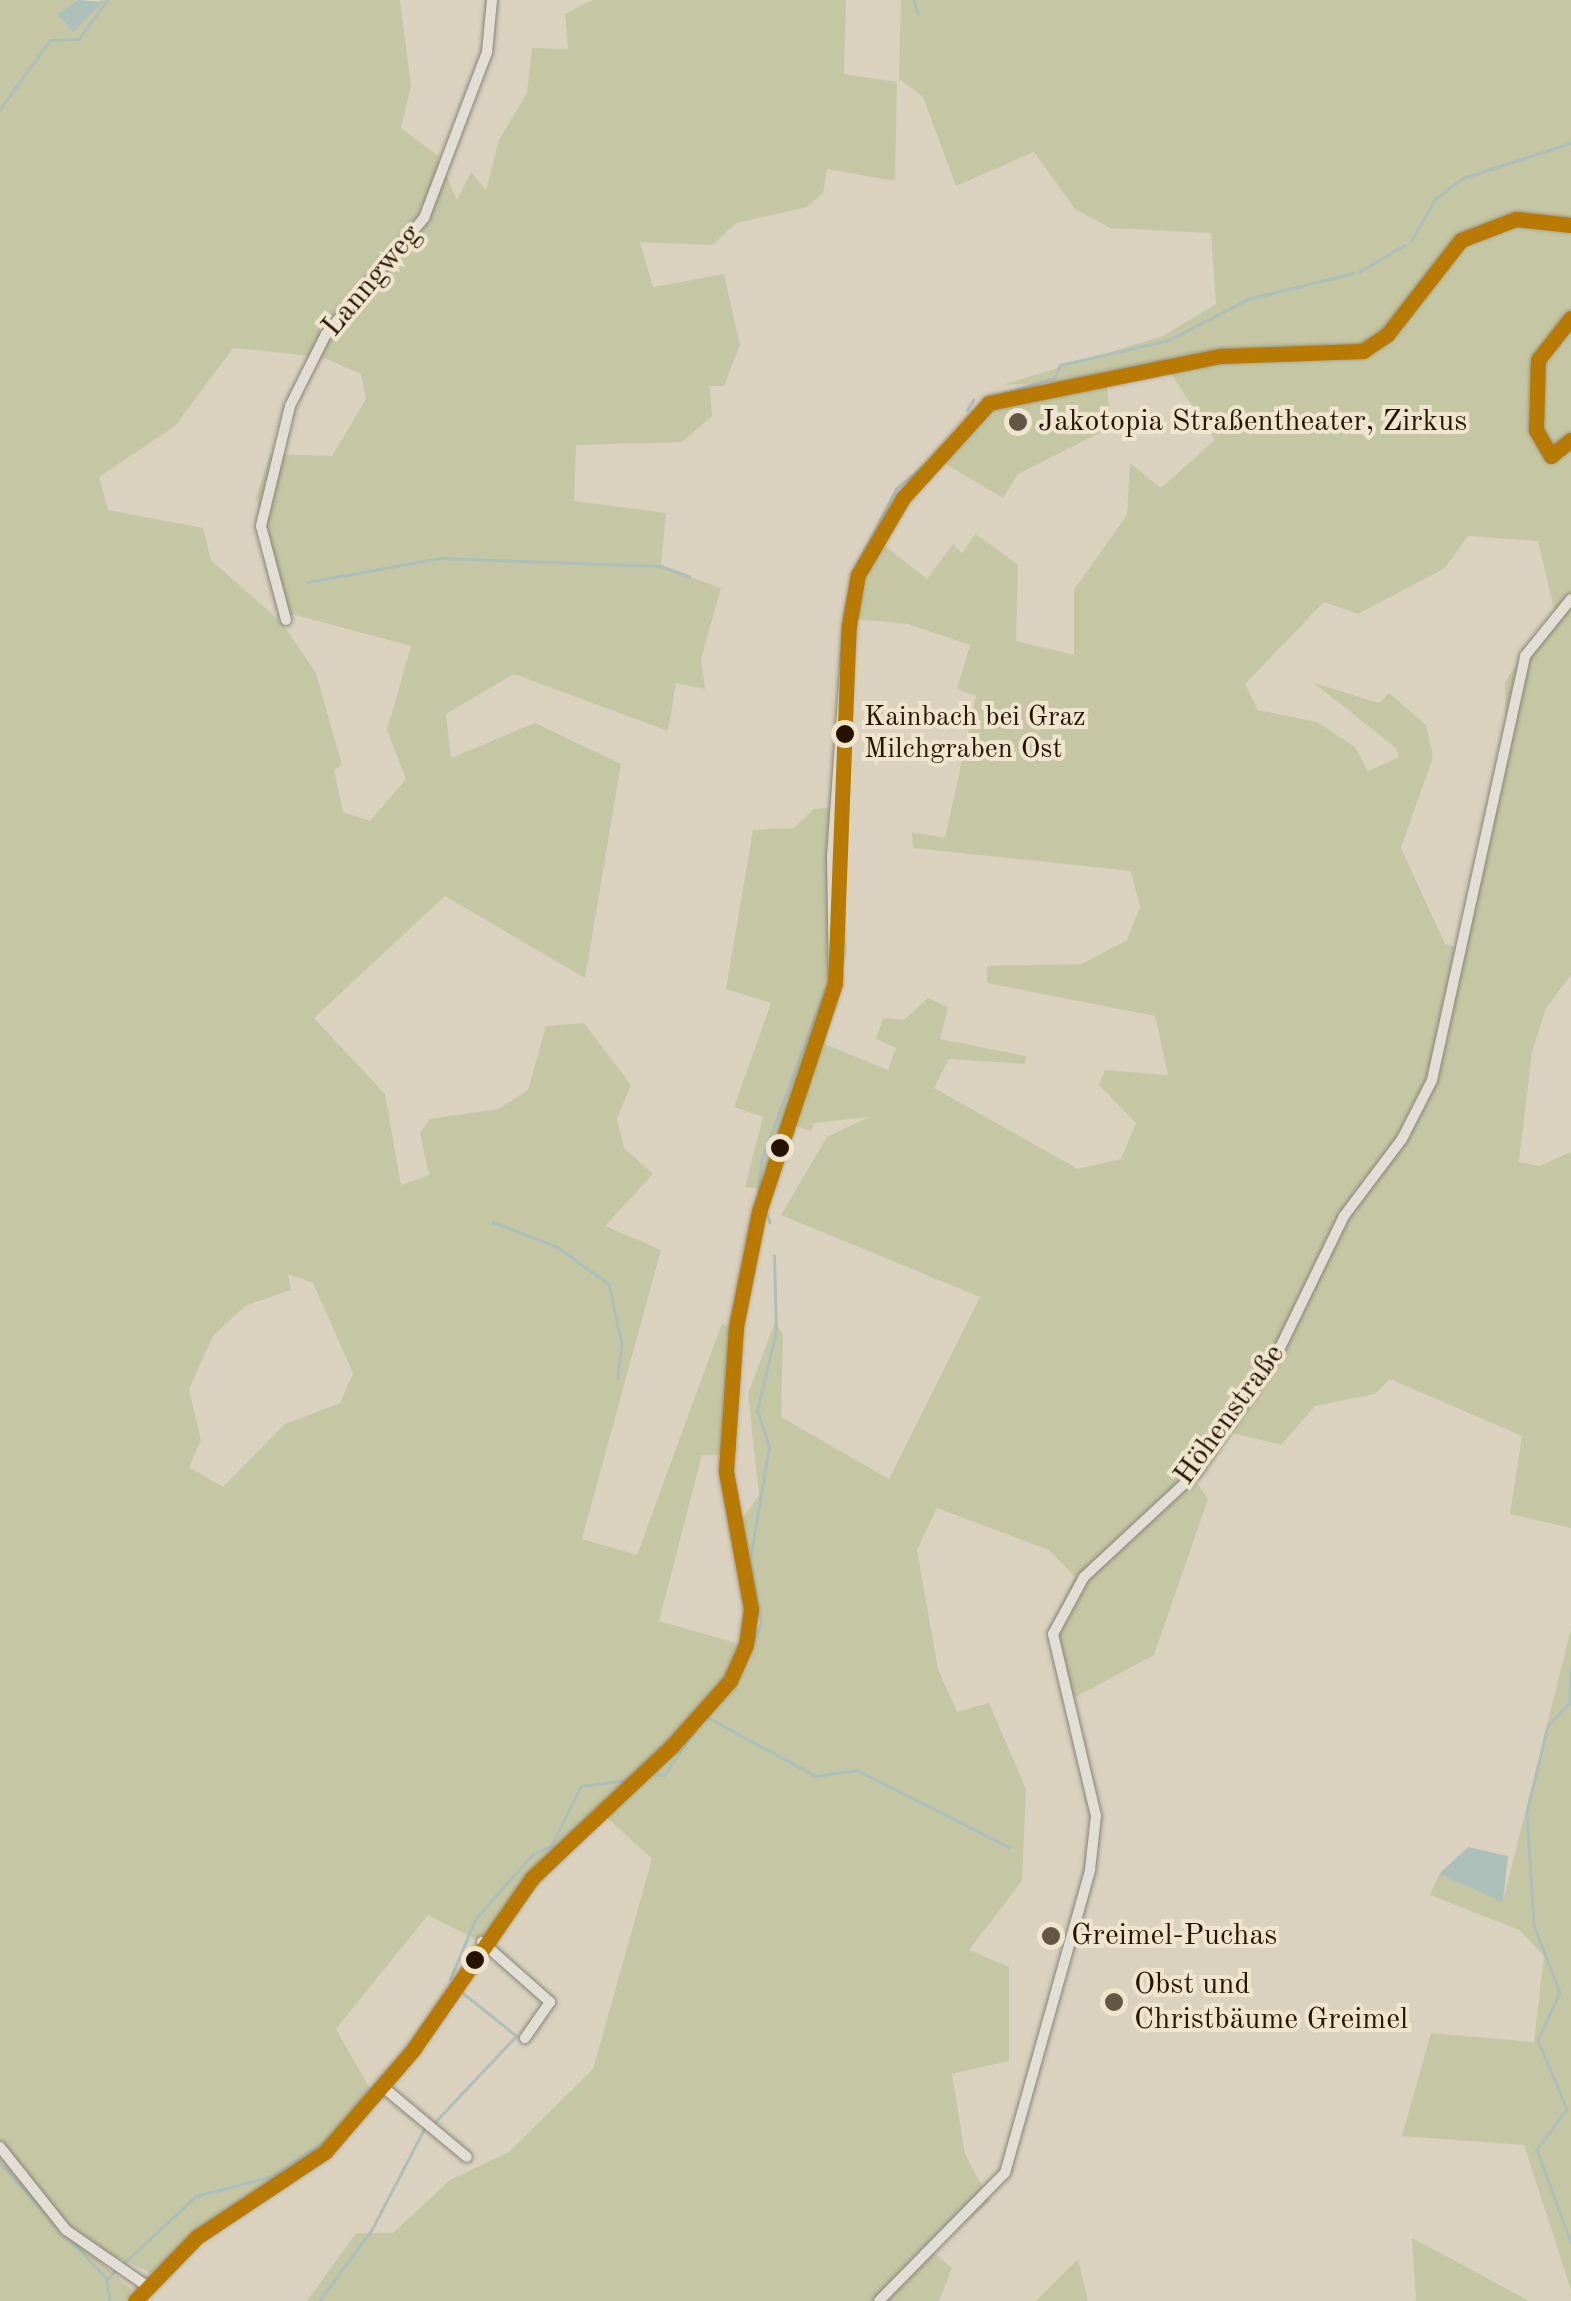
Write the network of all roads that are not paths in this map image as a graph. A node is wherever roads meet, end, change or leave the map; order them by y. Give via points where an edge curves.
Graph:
1 (492, 0) edge
2 (1571, 224) edge
3 (1571, 318) edge
4 (1571, 440) edge
5 (1571, 599) edge
6 (286, 620) dead end
7 (481, 1942) junction
8 (525, 2038) dead end
9 (383, 2087) junction
10 (0, 2147) edge
11 (467, 2157) dead end
12 (146, 2286) junction
13 (135, 2301) edge
14 (879, 2301) edge

1 - 6 street, Lanngweg via 487,52 424,218 326,334 290,406 261,526
2 - 7 main road via 1516,219 1460,240 1387,335 1363,351 1221,356 988,403 879,534 849,626 833,856 836,984 759,1212 736,1327 726,1471 751,1610 746,1645 730,1680 672,1746 532,1878
3 - 4 main road via 1538,360 1536,430 1551,456
5 - 14 street, Höhenstraße via 1525,656 1424,1095 1344,1216 1278,1354 1196,1473 1084,1577 1054,1634 1096,1816 1090,1870 1005,2174
7 - 8 street via 550,2002
7 - 9 main road
9 - 11 street
9 - 12 main road via 308,2170 229,2213
10 - 12 street via 66,2230
12 - 13 main road

